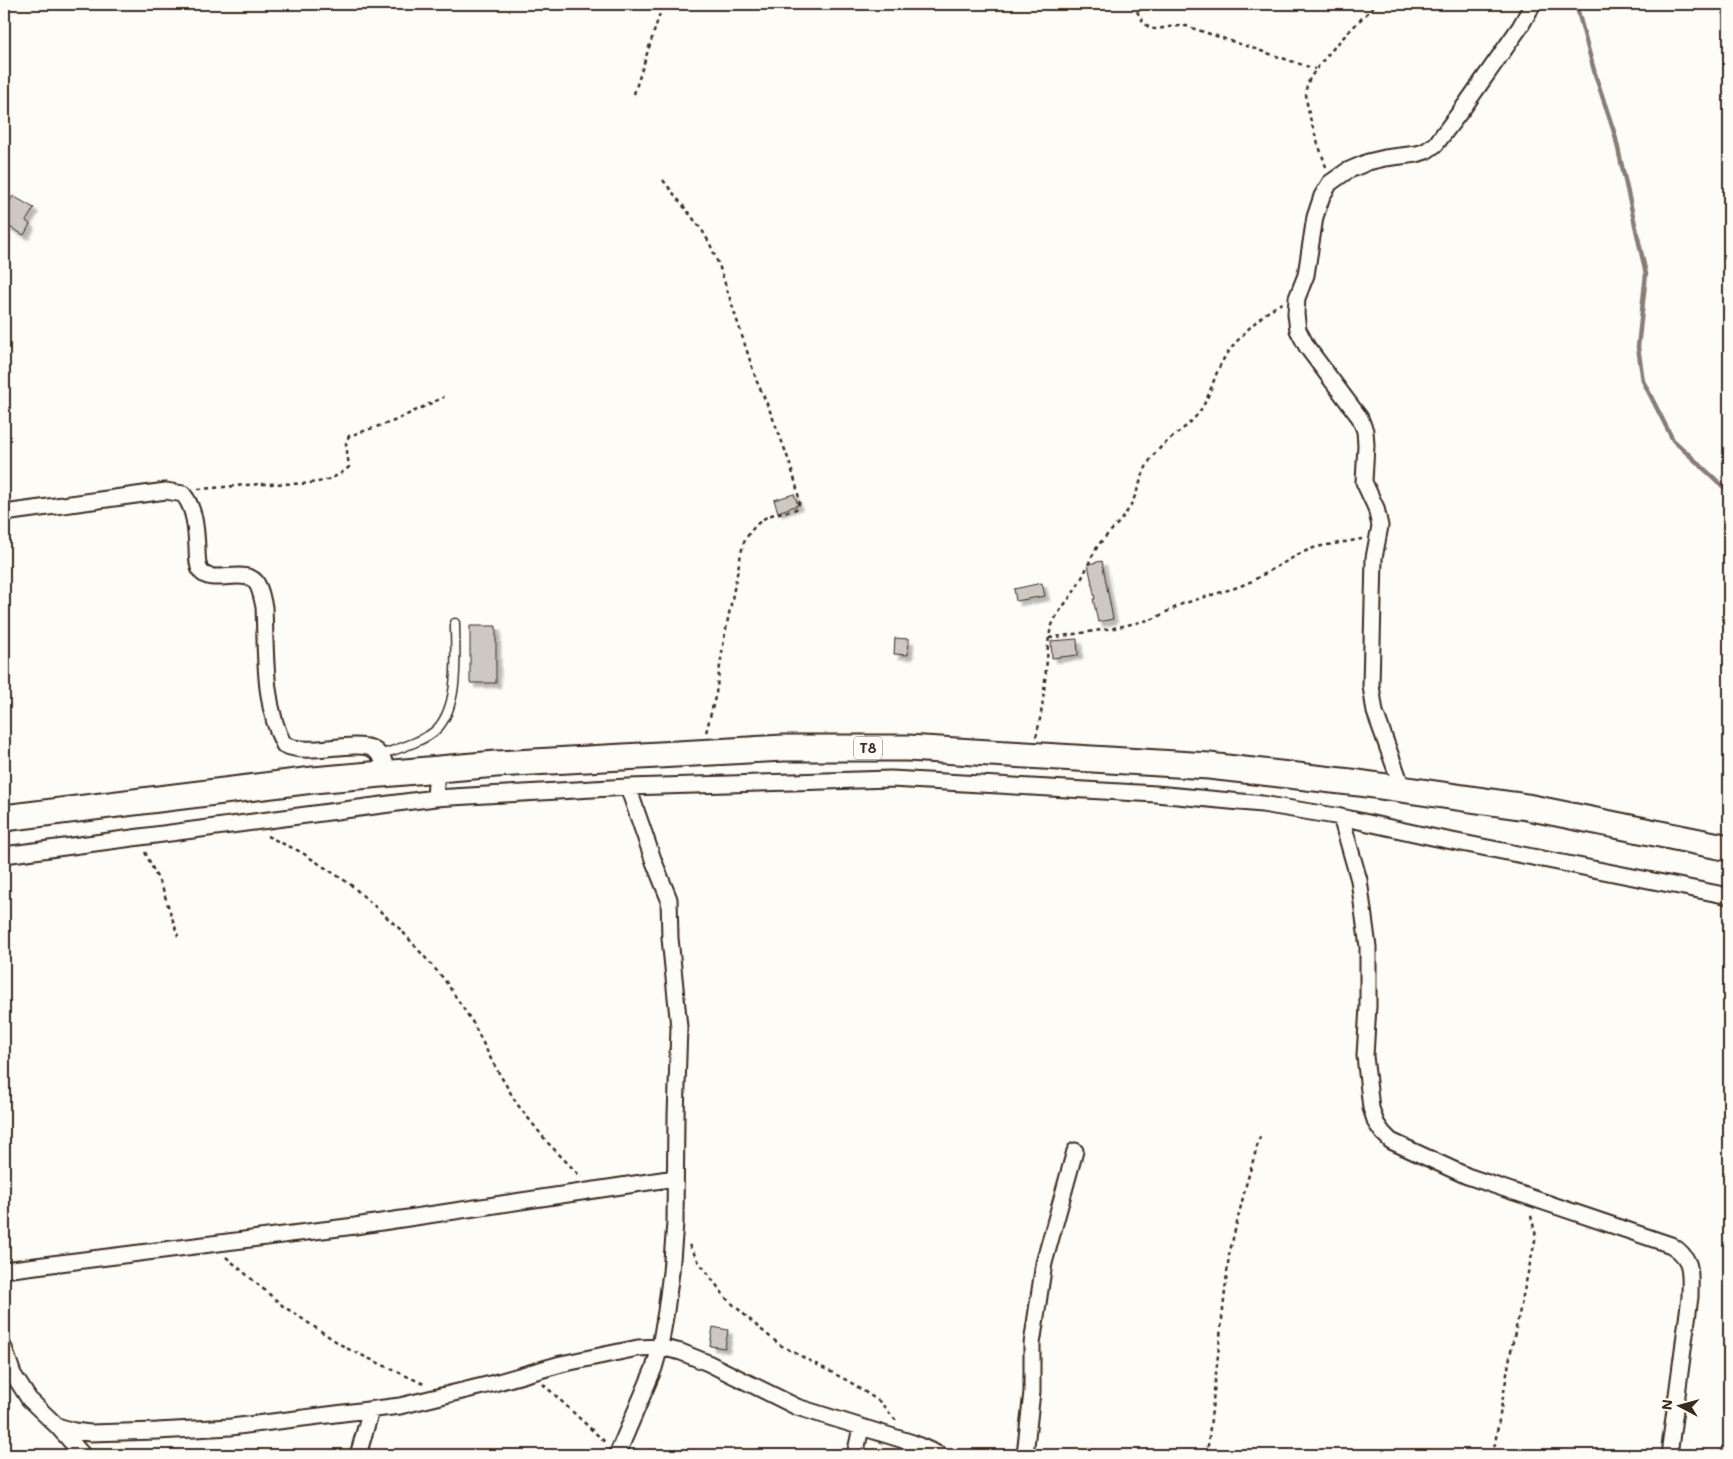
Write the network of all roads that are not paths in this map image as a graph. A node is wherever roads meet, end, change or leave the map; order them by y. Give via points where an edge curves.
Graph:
1 (1533, 4) edge
2 (4, 513) edge
3 (456, 623) dead end
4 (385, 764) junction
5 (437, 768) junction
6 (628, 787) junction
7 (1403, 790) junction
8 (435, 798) junction
9 (1341, 817) junction
10 (4, 818) edge
11 (1729, 848) edge
12 (4, 854) edge
13 (1729, 896) edge
14 (1075, 1151) dead end
15 (675, 1178) junction
16 (4, 1270) edge
17 (660, 1347) junction
18 (4, 1348) edge
19 (371, 1410) junction
20 (57, 1426) junction
21 (861, 1428) junction
22 (83, 1455) edge
23 (358, 1455) edge
24 (617, 1455) edge
25 (855, 1455) edge
26 (940, 1455) edge
27 (1025, 1455) edge
28 (1669, 1455) edge

1 - 7 street via 1436,144 1417,154 1368,162 1330,183 1315,217 1306,275 1297,298 1298,330 1360,418 1365,431 1364,482 1380,518 1374,558 1371,686 1374,712
2 - 4 street via 166,491 184,494 196,528 200,570 214,577 249,577 260,591 264,607 271,712 284,745 306,749 370,747
3 - 4 lane via 454,690 445,718 436,730
4 - 5 main road, T8
4 - 10 main road, T8
5 - 7 main road, T8 via 784,748 907,748 1210,766
5 - 8 street
6 - 8 street
6 - 9 street via 891,779 1156,794 1262,804
6 - 15 street via 671,909 670,938 679,1026
7 - 11 main road, T8 via 1527,807
8 - 12 street
9 - 13 street
9 - 28 street via 1359,880 1368,947 1364,1056 1376,1123 1391,1141 1467,1176 1671,1245 1686,1256 1690,1297
14 - 27 street via 1042,1273 1032,1344 1032,1392
15 - 16 street via 355,1226
15 - 17 street via 671,1272
17 - 19 street via 561,1364 400,1406
17 - 21 street via 681,1352 797,1407
17 - 24 street via 648,1387
18 - 20 street via 13,1374 28,1399
19 - 20 street via 231,1427 157,1431 90,1433
19 - 23 street
20 - 22 street
21 - 25 street
21 - 26 street via 913,1443

